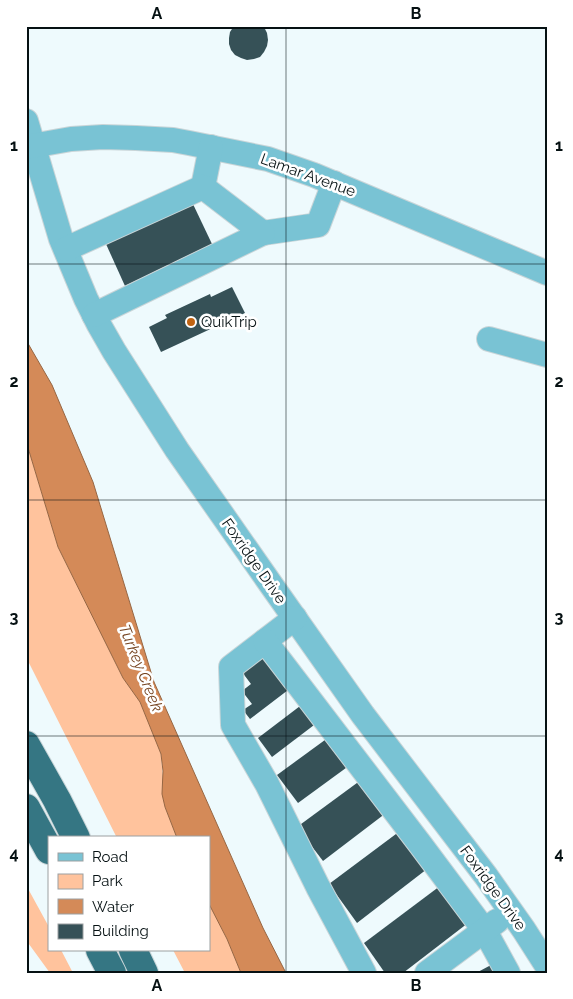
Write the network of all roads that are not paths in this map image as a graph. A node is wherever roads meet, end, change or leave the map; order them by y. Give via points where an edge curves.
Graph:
1 (26, 121) edge
2 (30, 146) edge
3 (211, 146) junction
4 (334, 183) junction
5 (203, 187) junction
6 (263, 233) junction
7 (66, 249) junction
8 (547, 273) edge
9 (94, 315) junction
10 (489, 339) dead end
11 (547, 355) edge
12 (295, 618) junction
13 (265, 641) junction
14 (26, 726) edge
15 (26, 745) edge
16 (57, 800) junction
17 (26, 808) edge
18 (75, 836) edge
19 (48, 848) edge
20 (511, 911) junction
21 (485, 931) junction
22 (101, 952) edge
23 (134, 952) edge
24 (547, 966) edge
25 (112, 973) edge
26 (144, 973) edge
27 (364, 973) edge
28 (428, 973) edge
29 (508, 973) edge

1 - 2 street, Foxridge Drive
2 - 3 street, Lamar Avenue via 103,137 173,140
2 - 7 street, Foxridge Drive
3 - 4 street, Lamar Avenue via 268,159
3 - 5 street
4 - 6 street via 318,226
4 - 8 street, Lamar Avenue
5 - 6 street
5 - 7 street
6 - 9 street
7 - 9 street, Foxridge Drive
9 - 12 street, Foxridge Drive via 178,450
10 - 11 street
12 - 13 street
12 - 20 street, Foxridge Drive
13 - 21 street
13 - 27 street via 231,667 233,725 267,784
14 - 16 highway
15 - 16 highway
16 - 18 highway
17 - 19 highway
20 - 21 street
20 - 24 street, Foxridge Drive
21 - 28 street
21 - 29 street
22 - 25 highway
23 - 26 highway

